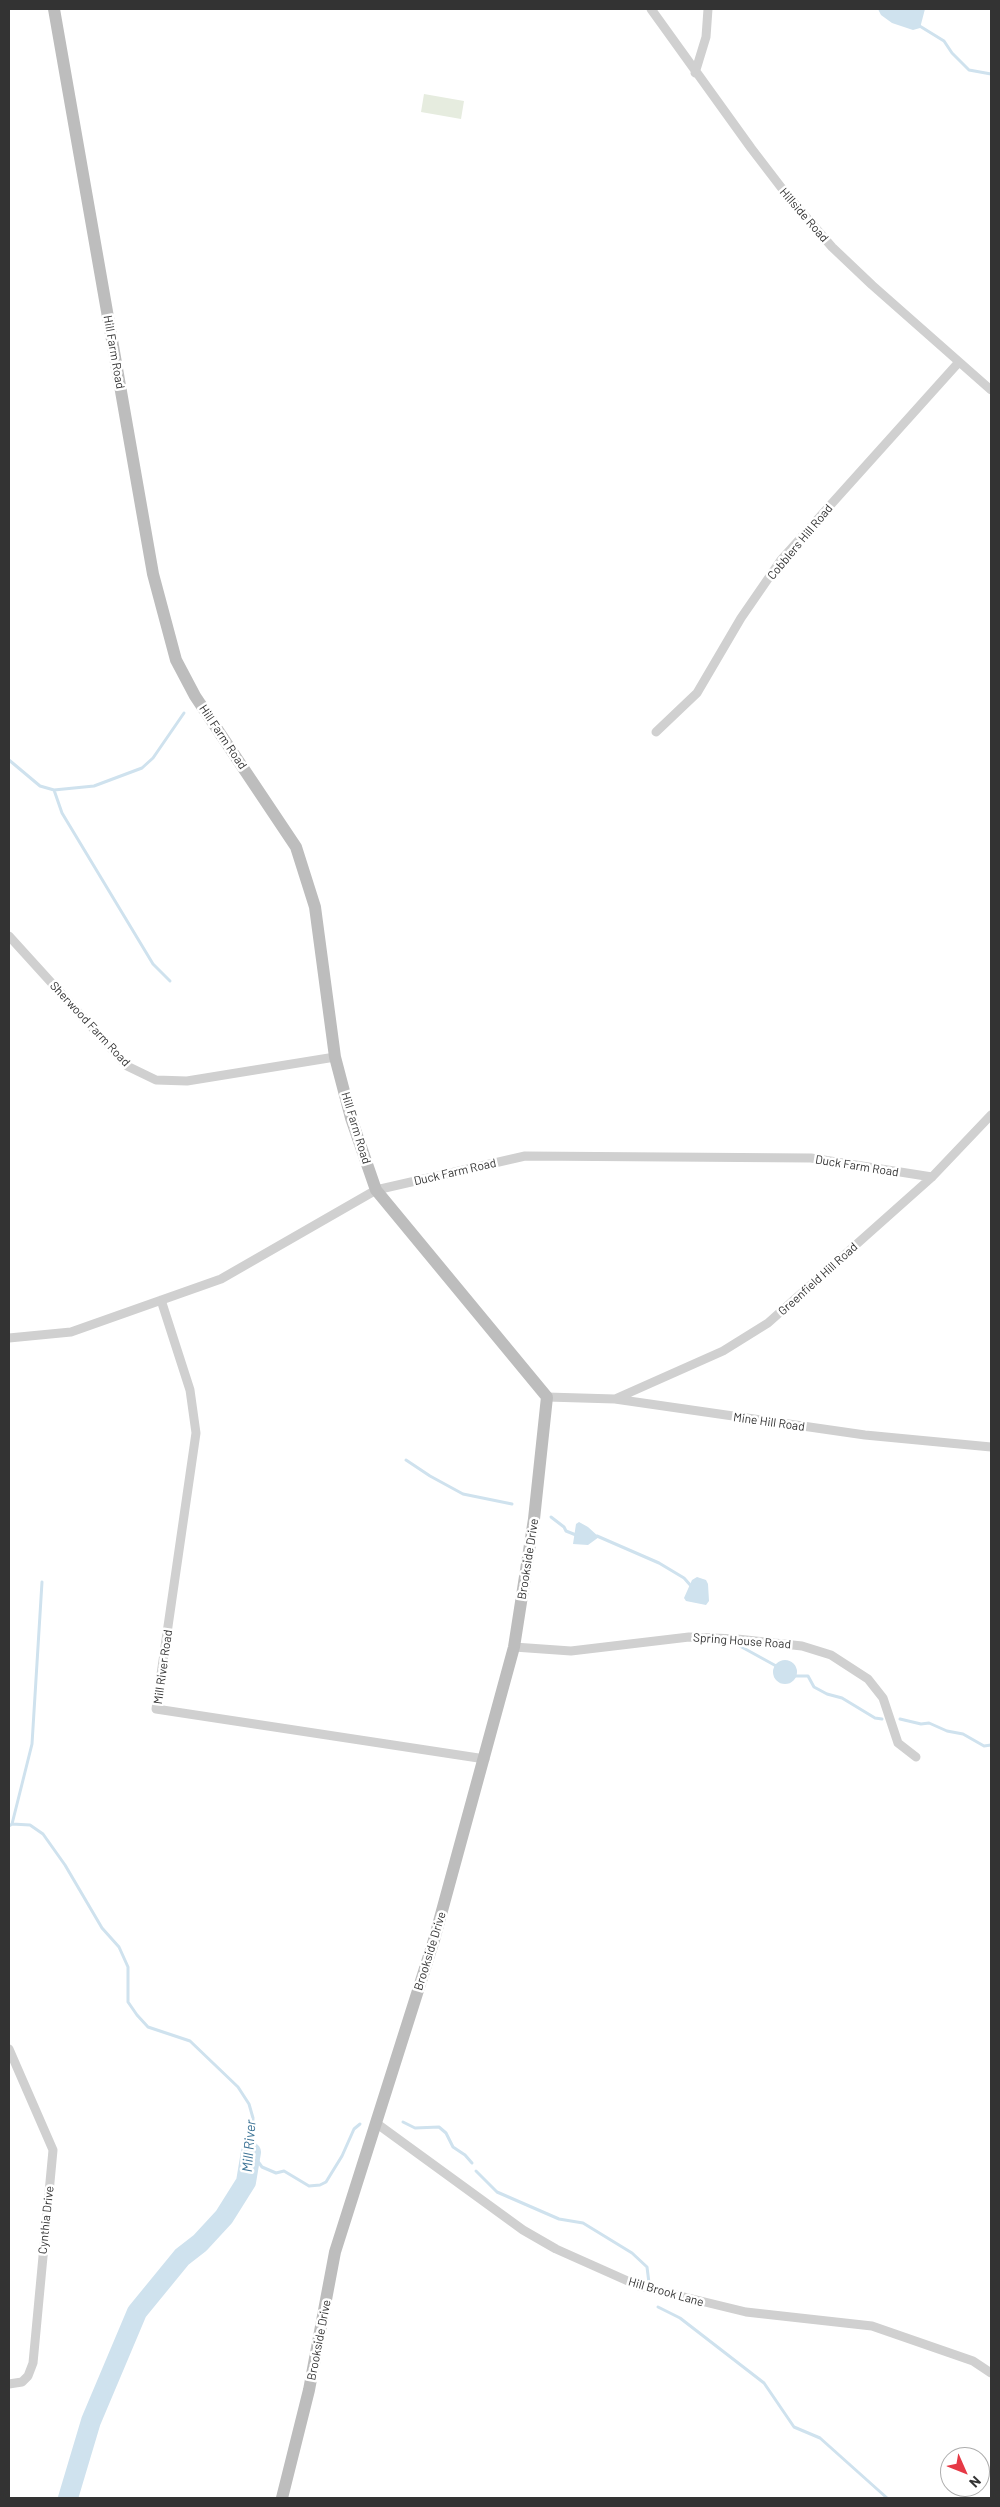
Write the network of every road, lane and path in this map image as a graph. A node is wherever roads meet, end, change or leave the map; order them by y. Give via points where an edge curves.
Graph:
1 (54, 9) edge
2 (651, 9) edge
3 (708, 9) edge
4 (696, 73) junction
5 (959, 362) junction
6 (991, 390) edge
7 (656, 732) dead end
8 (9, 936) edge
9 (335, 1057) junction
10 (991, 1115) edge
11 (932, 1178) junction
12 (376, 1190) junction
13 (161, 1300) junction
14 (9, 1338) edge
15 (547, 1397) junction
16 (615, 1399) junction
17 (991, 1448) edge
18 (514, 1647) junction
19 (916, 1757) dead end
20 (485, 1760) junction
21 (9, 2049) edge
22 (376, 2123) junction
23 (991, 2373) edge
24 (9, 2384) edge
25 (282, 2498) edge

1 - 9 main road, Hill Farm Road via 153,574 176,660 195,696 296,847 315,907
2 - 4 street, Hillside Road
3 - 4 street via 706,37
4 - 5 street, Hillside Road via 787,195 832,247
5 - 6 street, Hillside Road
5 - 7 street, Cobblers Hill Road via 781,560 741,618 697,693
8 - 9 street, Sherwood Farm Road via 127,1066 156,1080 187,1081
9 - 12 main road, Hill Farm Road via 351,1118
10 - 11 street, Greenfield Hill Road
11 - 12 street, Duck Farm Road via 811,1158 526,1156
11 - 16 street, Greenfield Hill Road via 768,1323 723,1351
12 - 13 street, Duck Farm Road via 220,1279
12 - 15 main road, Hill Farm Road
13 - 14 street, Duck Farm Road via 71,1332
13 - 20 street, Mill River Road via 190,1390 196,1433 156,1709
15 - 16 street, Mine Hill Road
15 - 18 main road, Brookside Drive via 534,1519
16 - 17 street, Mine Hill Road via 866,1436
18 - 19 street, Spring House Road via 571,1651 689,1637 802,1646 831,1655 868,1679 883,1698 898,1743
18 - 20 main road, Brookside Drive
20 - 22 main road, Brookside Drive via 434,1940
21 - 24 street, Cynthia Drive via 53,2150 33,2363 22,2382
22 - 23 street, Hill Brook Lane via 522,2230 639,2286 746,2312 872,2326 973,2361
22 - 25 main road, Brookside Drive via 335,2252 309,2390

